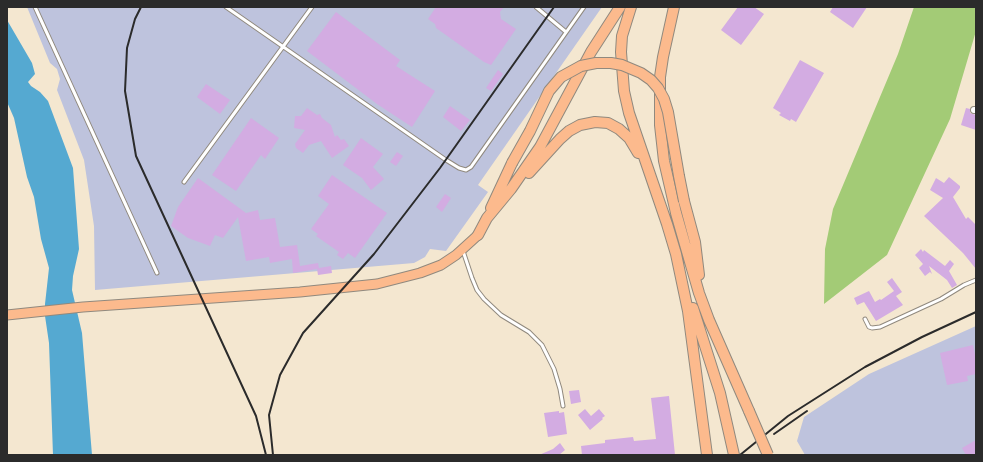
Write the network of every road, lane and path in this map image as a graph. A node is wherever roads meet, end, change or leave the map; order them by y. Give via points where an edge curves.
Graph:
1 (35, 7) edge
2 (226, 7) edge
3 (312, 7) edge
4 (536, 7) edge
5 (584, 7) edge
6 (620, 7) edge
7 (631, 7) edge
8 (674, 7) edge
9 (566, 32) junction
10 (283, 48) junction
11 (184, 182) dead end
12 (656, 191) junction
13 (487, 218) junction
14 (478, 235) junction
15 (463, 250) junction
16 (676, 254) junction
17 (157, 273) dead end
18 (976, 280) edge
19 (699, 293) junction
20 (7, 315) edge
21 (865, 319) dead end
22 (563, 406) dead end
23 (706, 452) edge
24 (734, 455) edge
25 (768, 455) edge

1 - 17 lane
2 - 10 lane
3 - 10 lane
4 - 9 lane
5 - 9 lane
6 - 13 highway via 591,52 540,147
7 - 12 highway via 622,36 624,91
8 - 19 highway via 660,77 661,140 676,212
9 - 10 lane via 471,167 466,170 446,160
10 - 11 lane
12 - 14 highway via 629,138 619,129 608,123 580,125 560,139
12 - 16 highway
13 - 14 highway
13 - 19 highway, bridge via 549,91 561,77 581,66 596,63 622,65 646,76 664,98 698,257
14 - 15 main road
15 - 20 main road via 432,269 377,284 300,292 83,306
15 - 22 lane via 477,290 484,299 501,314 529,332 542,345 554,369
16 - 23 highway via 688,311
16 - 24 highway via 720,393
18 - 21 lane via 880,327 869,327
19 - 25 highway, bridge

